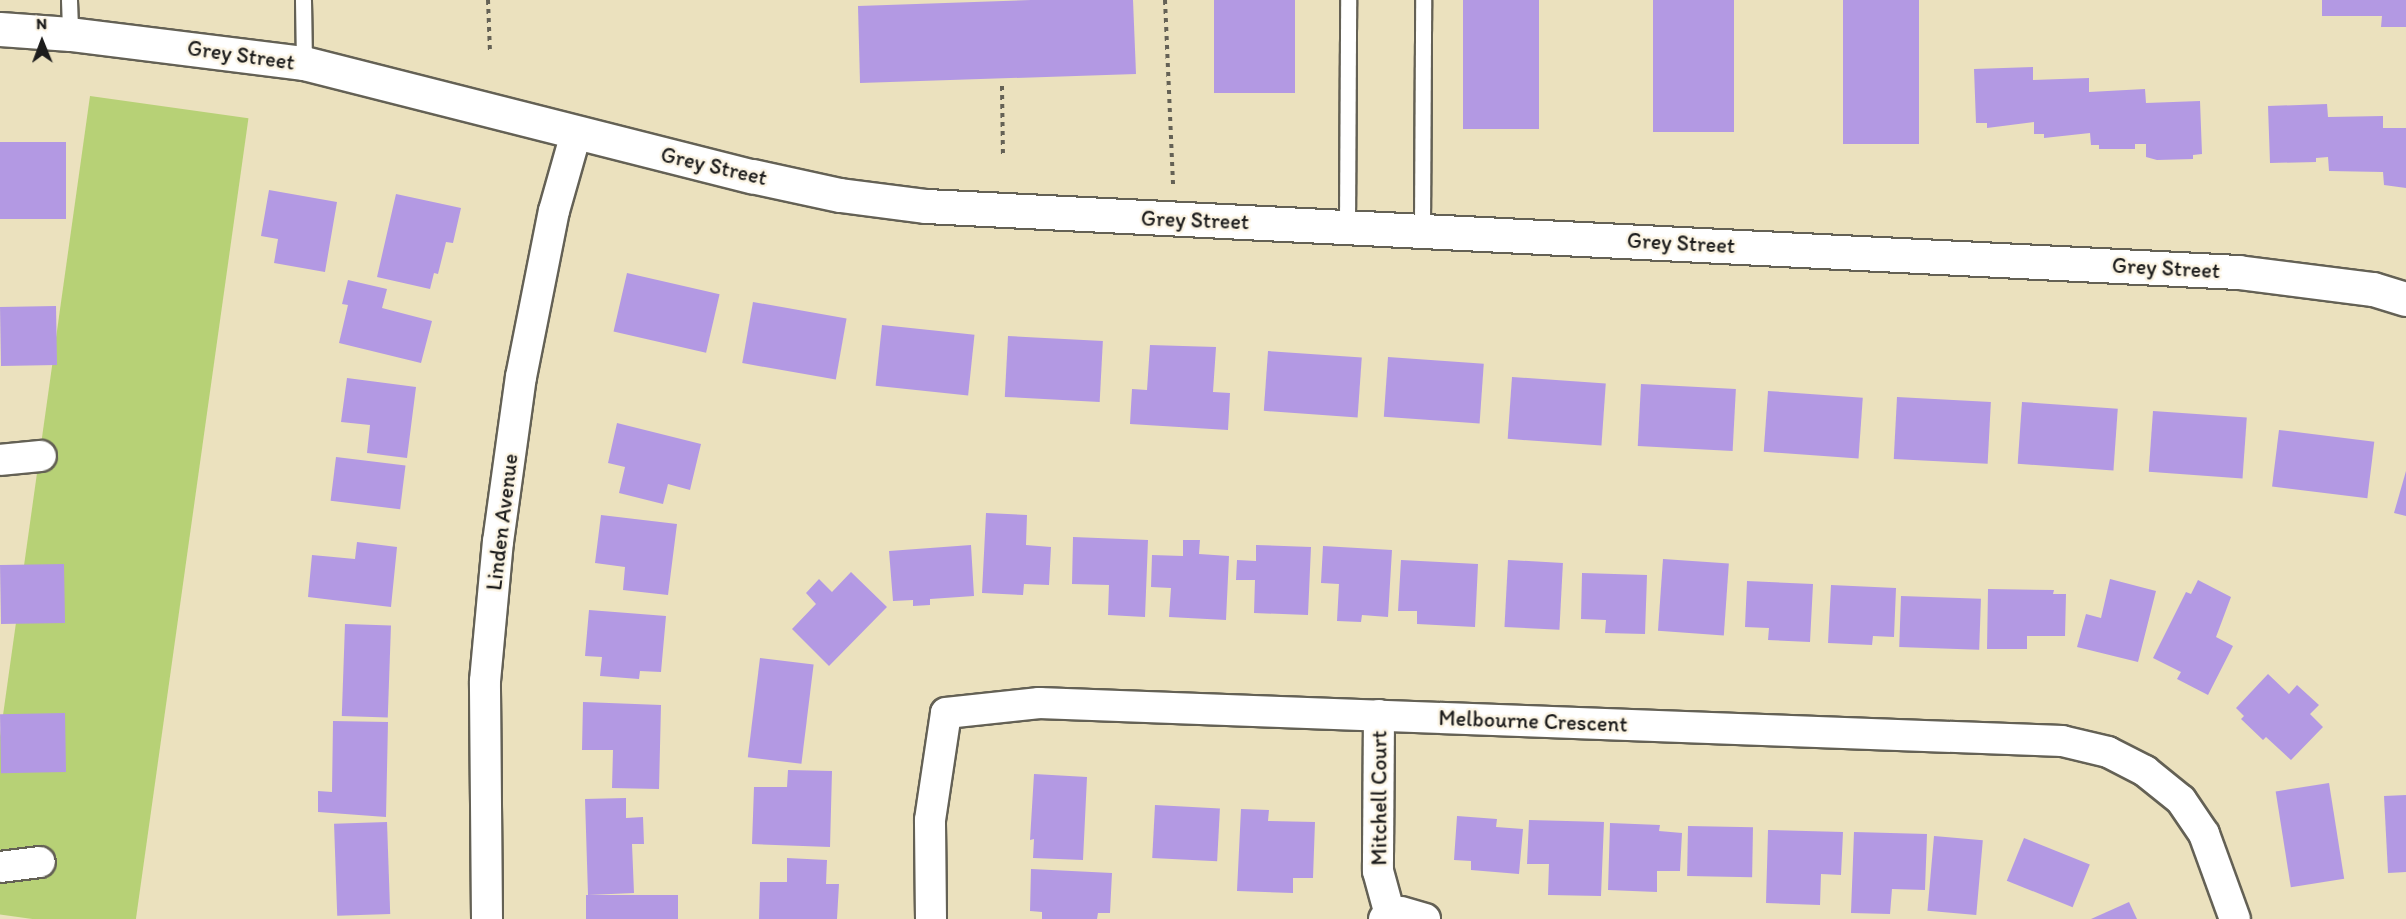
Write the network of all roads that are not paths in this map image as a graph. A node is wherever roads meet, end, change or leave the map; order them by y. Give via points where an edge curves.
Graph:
1 (69, 0) edge
2 (303, 0) edge
3 (1348, 0) edge
4 (1422, 0) edge
5 (0, 30) edge
6 (70, 34) junction
7 (304, 63) junction
8 (576, 133) junction
9 (1347, 227) junction
10 (1422, 229) junction
11 (2406, 299) edge
12 (41, 456) dead end
13 (0, 460) edge
14 (1379, 716) junction
15 (40, 862) dead end
16 (0, 867) edge
17 (1387, 917) edge
18 (486, 919) edge
19 (931, 919) edge
20 (1425, 919) edge
21 (2235, 919) edge

1 - 6 lane
2 - 7 lane
3 - 9 lane
4 - 10 lane
5 - 6 street, Grey Street
6 - 7 street, Grey Street
7 - 8 street, Grey Street
8 - 9 street, Grey Street via 840,195 1000,212
8 - 18 street, Linden Avenue via 554,211 523,366 498,542 485,681
9 - 10 street, Grey Street
10 - 11 street, Grey Street via 2238,272 2373,289
12 - 13 street
14 - 17 street, Mitchell Court via 1378,871
14 - 19 street, Melbourne Crescent via 1039,703 946,712 930,820
14 - 21 street, Melbourne Crescent via 2062,741 2108,752 2145,771 2181,800 2204,834
15 - 16 street
17 - 20 street, Mitchell Court via 1413,913

